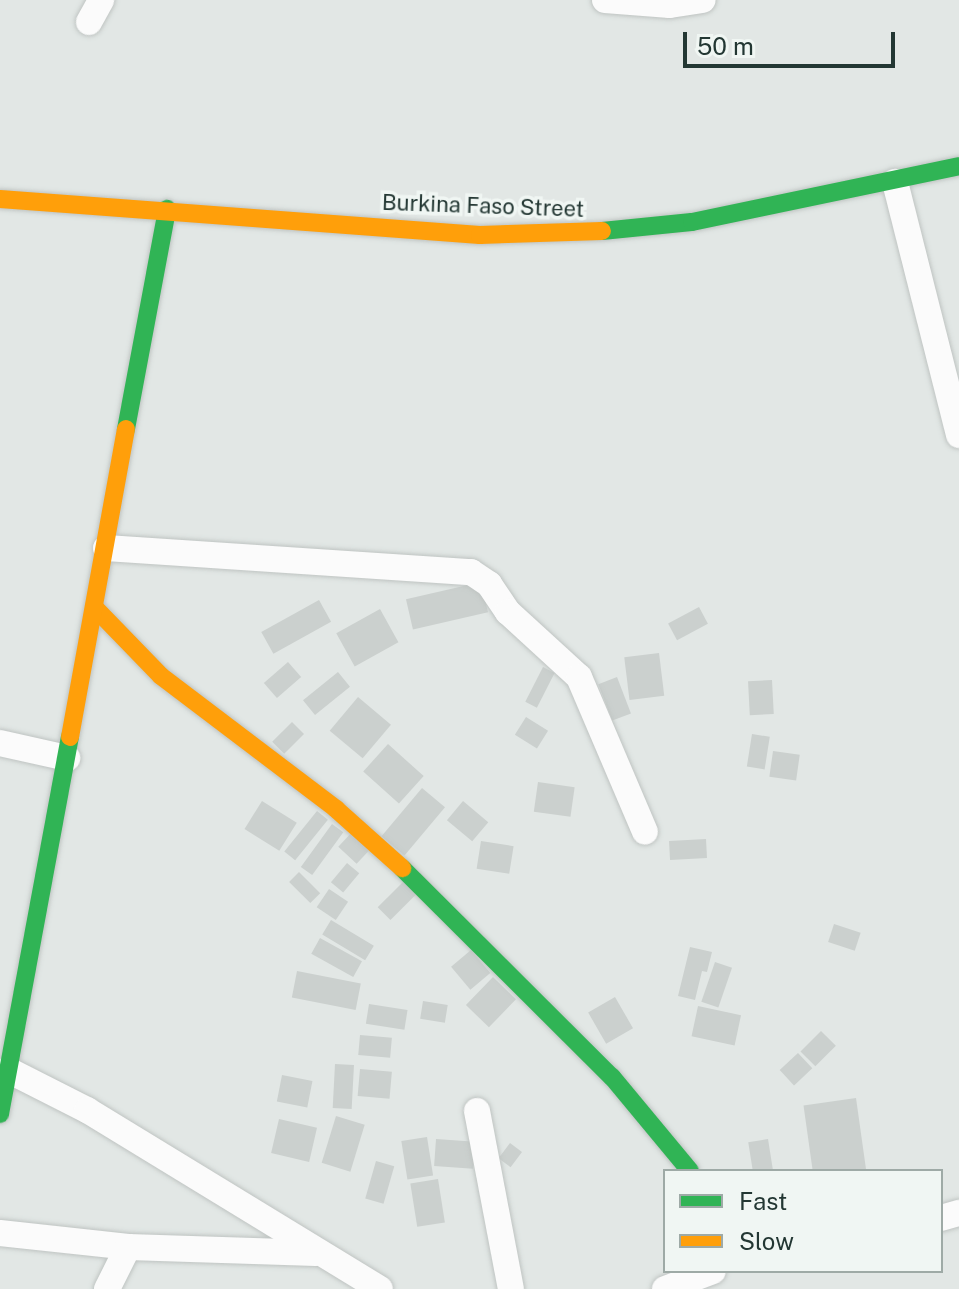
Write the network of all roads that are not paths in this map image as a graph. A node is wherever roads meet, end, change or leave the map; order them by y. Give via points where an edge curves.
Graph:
1 (605, 0) edge
2 (703, 0) edge
3 (959, 166) edge
4 (895, 182) junction
5 (0, 199) edge
6 (167, 209) junction
7 (959, 435) edge
8 (106, 548) junction
9 (96, 609) junction
10 (0, 743) edge
11 (67, 758) junction
12 (645, 832) dead end
13 (7, 1034) edge
14 (8, 1070) junction
15 (477, 1111) dead end
16 (0, 1114) edge
17 (688, 1169) edge
18 (0, 1233) edge
19 (128, 1247) junction
20 (317, 1253) junction
21 (708, 1273) edge
22 (107, 1289) edge
23 (380, 1289) edge
24 (511, 1289) edge
25 (665, 1289) edge

1 - 2 street via 670,5
3 - 4 street, Burkina Faso Street
4 - 6 street, Burkina Faso Street via 692,222 577,234 465,234
4 - 7 street
5 - 6 street, Burkina Faso Street
6 - 8 street
8 - 9 street
8 - 12 street via 471,572 579,677
9 - 11 street
9 - 17 street via 161,676 336,809 408,873 592,1056
10 - 11 street
11 - 13 street
13 - 14 street
14 - 16 street
14 - 20 street via 113,1126
15 - 24 street
18 - 19 street
19 - 20 street
19 - 22 street
20 - 23 street
21 - 25 street

